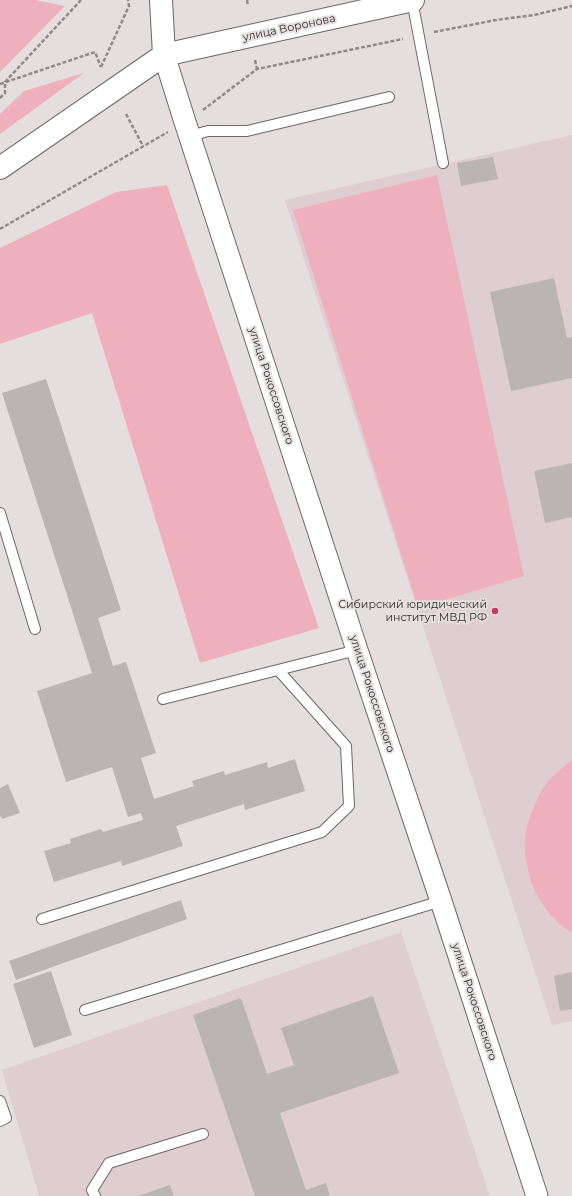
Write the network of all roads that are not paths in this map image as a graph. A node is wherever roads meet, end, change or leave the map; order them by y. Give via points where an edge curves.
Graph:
1 (161, 0) edge
2 (413, 0) edge
3 (164, 55) junction
4 (389, 97) dead end
5 (190, 136) junction
6 (443, 163) dead end
7 (0, 168) edge
8 (0, 513) edge
9 (35, 629) dead end
10 (357, 650) junction
11 (279, 670) junction
12 (163, 699) dead end
13 (441, 900) junction
14 (42, 919) dead end
15 (85, 1010) dead end
16 (0, 1101) edge
17 (0, 1121) edge
18 (202, 1134) dead end
19 (94, 1196) edge
20 (537, 1196) edge

1 - 3 main road
2 - 3 main road, улица Воронова
2 - 6 lane
3 - 5 street, улица Рокоссовского
3 - 7 main road, улица Воронова
4 - 5 lane via 247,131 208,131
5 - 10 street, улица Рокоссовского
8 - 9 lane
10 - 11 lane
10 - 13 street, улица Рокоссовского
11 - 12 lane
11 - 14 lane via 346,746 349,806 322,832
13 - 15 lane
13 - 20 street, улица Рокоссовского
16 - 17 lane via 6,1118
18 - 19 lane via 109,1163 92,1190

